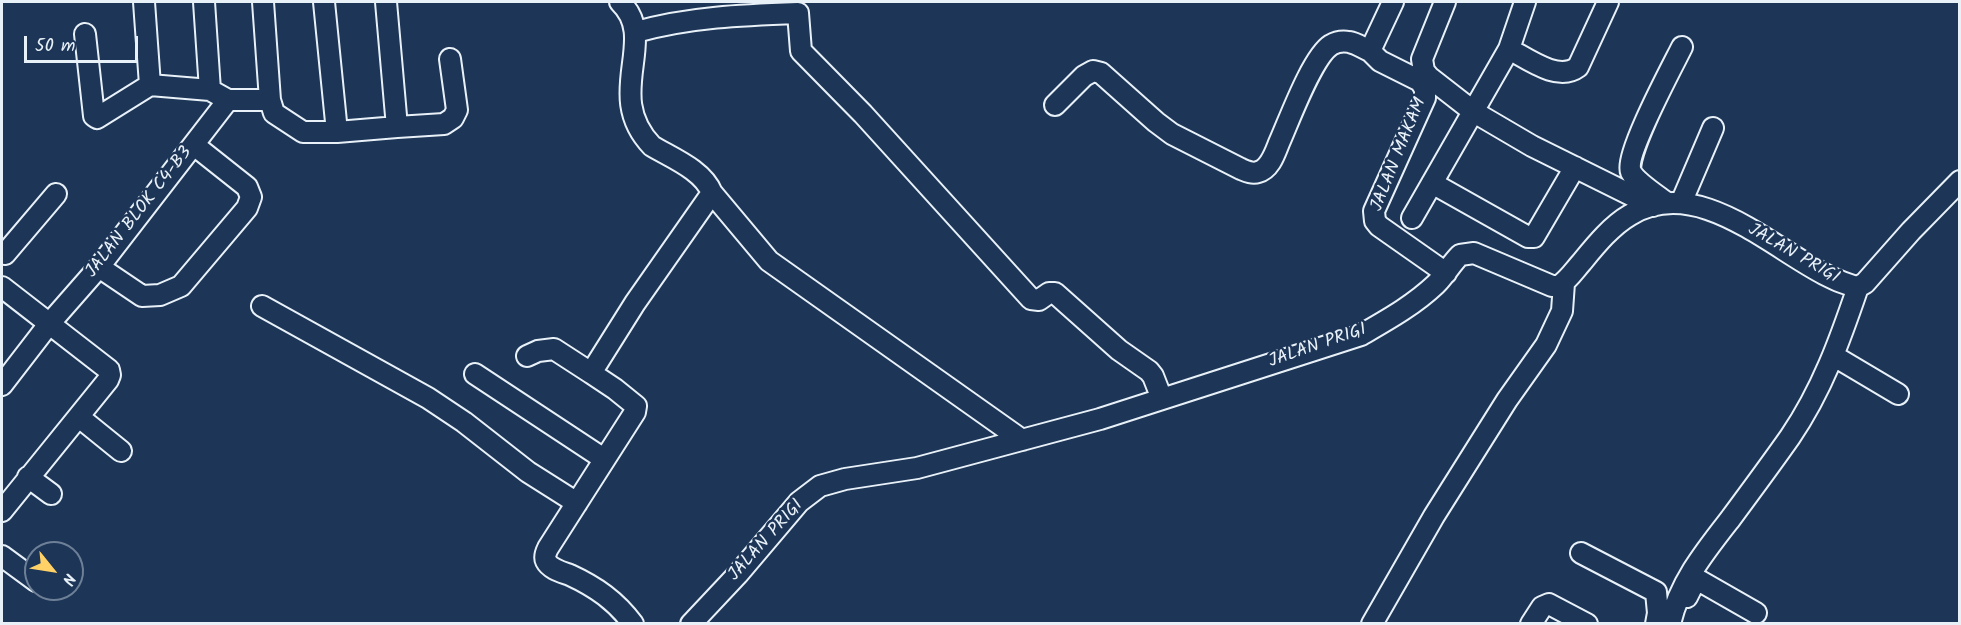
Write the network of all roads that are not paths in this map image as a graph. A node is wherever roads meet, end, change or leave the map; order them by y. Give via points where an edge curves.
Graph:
1 (144, 2) edge
2 (204, 2) edge
3 (263, 2) edge
4 (324, 2) edge
5 (386, 2) edge
6 (620, 2) edge
7 (1393, 2) edge
8 (1445, 2) edge
9 (1525, 2) edge
10 (1608, 2) edge
11 (636, 32) junction
12 (85, 34) dead end
13 (1682, 47) dead end
14 (1509, 50) junction
15 (1370, 51) junction
16 (450, 59) dead end
17 (150, 86) junction
18 (210, 90) junction
19 (228, 100) junction
20 (270, 100) junction
21 (1055, 105) dead end
22 (1474, 112) junction
23 (397, 127) junction
24 (1713, 128) dead end
25 (337, 132) junction
26 (194, 145) junction
27 (1575, 167) junction
28 (1959, 181) edge
29 (1432, 183) junction
30 (712, 193) junction
31 (56, 194) dead end
32 (1667, 204) junction
33 (1412, 218) dead end
34 (3, 254) edge
35 (99, 267) junction
36 (1446, 273) junction
37 (1564, 283) junction
38 (1858, 287) junction
39 (2, 288) edge
40 (262, 306) dead end
41 (49, 324) junction
42 (527, 356) dead end
43 (1834, 356) junction
44 (591, 373) junction
45 (475, 374) dead end
46 (2, 385) edge
47 (1898, 394) dead end
48 (1162, 399) junction
49 (79, 417) junction
50 (1022, 440) junction
51 (121, 451) dead end
52 (604, 459) junction
53 (28, 477) junction
54 (51, 494) dead end
55 (576, 503) junction
56 (2, 512) edge
57 (1581, 553) dead end
58 (2, 556) edge
59 (24, 572) edge
60 (1756, 613) dead end
61 (633, 624) edge
62 (692, 624) edge
63 (1372, 624) edge
64 (1531, 624) edge
65 (1587, 624) edge
66 (1656, 624) edge
67 (1670, 624) edge
68 (1681, 624) edge

1 - 17 street
2 - 18 street
3 - 20 street
4 - 25 street
5 - 23 street
6 - 11 street via 629,12
7 - 15 street
8 - 22 street via 1422,66 1429,77
9 - 14 street
10 - 14 street via 1578,67 1571,72 1546,68
11 - 30 street via 629,93 633,116 651,146 699,175
11 - 48 street via 721,15 798,13 801,51 1031,299 1055,293 1149,371
12 - 17 street via 94,116 100,118
13 - 32 street via 1629,164 1632,174
14 - 22 street
15 - 21 street via 1352,42 1341,42 1323,53 1275,153 1260,172 1241,169 1172,134 1101,73 1093,71 1084,76
15 - 36 street, JALAN MAKAM via 1380,61 1420,81 1425,89 1423,107 1374,212 1375,221
16 - 23 street via 457,110 453,118 444,124
17 - 18 street
18 - 19 street
19 - 20 street
19 - 26 street, JALAN BLOK C4-B3
20 - 25 street via 274,113 303,132
22 - 27 street
22 - 29 street
23 - 25 street
24 - 32 street
26 - 35 street, JALAN BLOK C4-B3
26 - 35 street via 247,187 247,208 181,286 160,295 142,296
27 - 29 street via 1534,237
27 - 32 street
28 - 38 street, JALAN PRIGI
29 - 33 street
30 - 44 street
30 - 50 street via 769,261
31 - 34 street
32 - 37 street via 1628,216
32 - 38 street, JALAN PRIGI via 1704,207 1847,286
35 - 41 street, JALAN BLOK C4-B3
36 - 37 street, JALAN PRIGI via 1460,255 1474,253 1552,286
36 - 48 street, JALAN PRIGI via 1406,308 1361,334
37 - 63 street via 1562,311 1546,345 1434,516
38 - 43 street
39 - 41 street
40 - 55 street via 428,398
41 - 46 street, JALAN BLOK C4-B3
41 - 49 street via 109,370 108,380
42 - 44 street via 554,349
43 - 47 street
43 - 67 street via 1791,435 1681,591
44 - 52 street via 636,406
45 - 52 street
48 - 50 street, JALAN PRIGI
49 - 51 street
49 - 53 street
50 - 62 street, JALAN PRIGI via 917,468 820,486 798,502
52 - 55 street
53 - 54 street
53 - 56 street
55 - 61 street via 548,548 546,562 600,591
57 - 66 street via 1656,592
58 - 59 street
60 - 68 street via 1697,581 1689,591
64 - 65 street via 1542,607 1549,604

